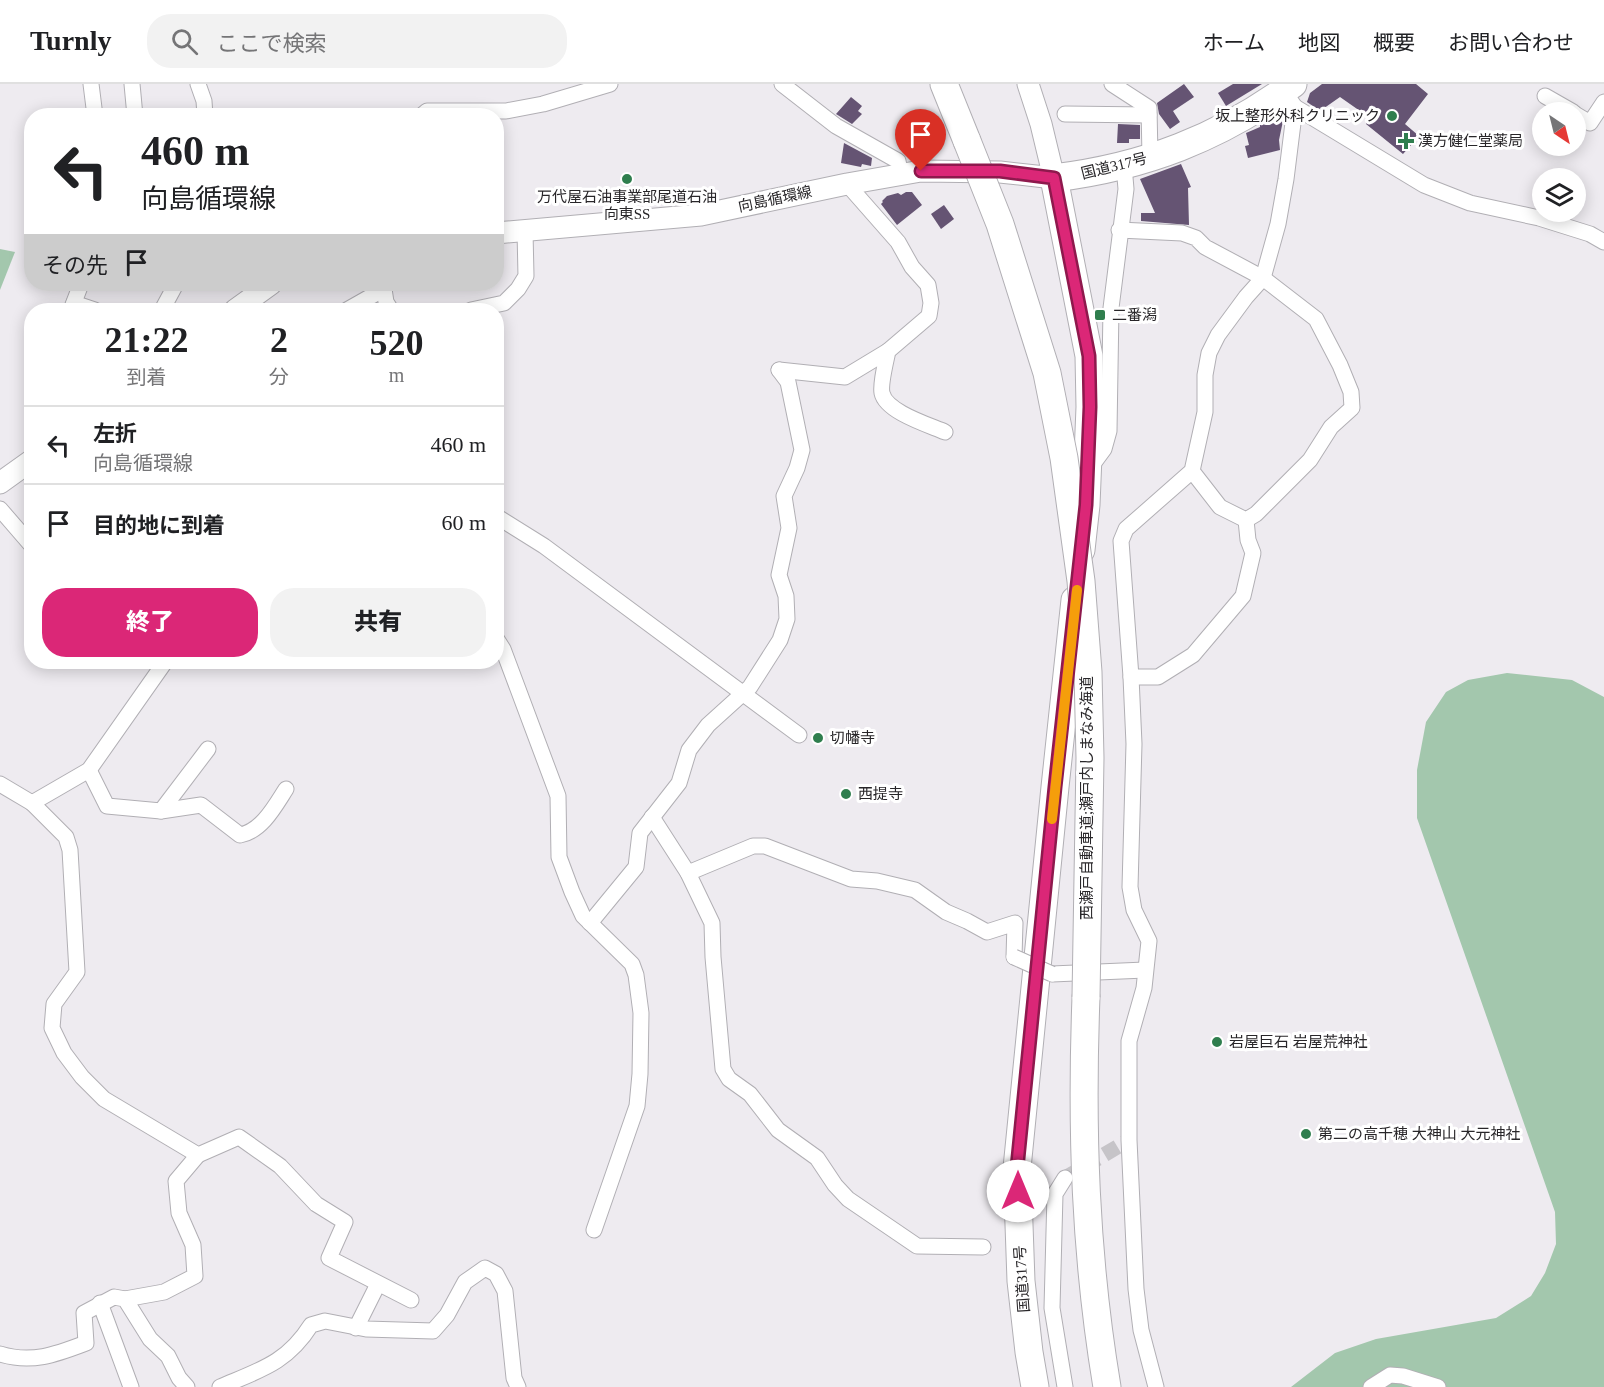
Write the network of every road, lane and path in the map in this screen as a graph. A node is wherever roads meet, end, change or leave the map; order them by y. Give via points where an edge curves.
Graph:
1 (91, 84) edge
2 (132, 84) edge
3 (198, 84) edge
4 (610, 84) edge
5 (782, 84) edge
6 (944, 84) edge
7 (1028, 84) edge
8 (1112, 84) edge
9 (1290, 94) edge
10 (1545, 96) dead end
11 (1555, 102) edge
12 (1604, 102) edge
13 (94, 108) edge
14 (134, 108) edge
15 (204, 108) edge
16 (504, 111) edge
17 (1065, 114) dead end
18 (1149, 115) junction
19 (1586, 120) edge
20 (1150, 157) junction
21 (1124, 165) junction
22 (902, 175) junction
23 (1054, 178) junction
24 (847, 184) junction
25 (1119, 230) junction
26 (525, 231) junction
27 (504, 232) edge
28 (1604, 242) edge
29 (1263, 278) junction
30 (262, 291) edge
31 (376, 291) edge
32 (247, 303) edge
33 (358, 303) edge
34 (504, 303) edge
35 (888, 351) junction
36 (945, 432) dead end
37 (24, 465) edge
38 (1088, 471) junction
39 (1192, 471) junction
40 (0, 483) edge
41 (0, 509) edge
42 (1246, 520) junction
43 (504, 521) edge
44 (24, 537) edge
45 (504, 652) edge
46 (160, 669) edge
47 (1131, 677) junction
48 (743, 693) junction
49 (799, 735) dead end
50 (208, 749) dead end
51 (89, 770) junction
52 (0, 784) edge
53 (286, 789) dead end
54 (32, 802) junction
55 (161, 811) junction
56 (652, 817) junction
57 (688, 873) junction
58 (590, 923) junction
59 (1144, 970) junction
60 (198, 1155) junction
61 (1065, 1178) tunnel mouth
62 (594, 1230) dead end
63 (983, 1247) dead end
64 (378, 1284) junction
65 (125, 1299) junction
66 (411, 1300) dead end
67 (100, 1303) junction
68 (356, 1328) junction
69 (0, 1354) edge
70 (131, 1387) edge
71 (188, 1387) edge
72 (220, 1387) edge
73 (518, 1387) edge
74 (1035, 1387) edge
75 (1065, 1387) edge
76 (1107, 1387) edge
77 (1156, 1387) edge
78 (1371, 1387) edge
79 (1437, 1387) edge

1 - 13 street
2 - 14 street
3 - 15 street
4 - 16 street
5 - 22 street via 836,126 898,161
6 - 76 highway, 西瀬戸自動車道;瀬戸内しまなみ海道, bridge via 1000,224 1047,373 1064,458 1081,581 1090,758 1083,1128 1091,1274
7 - 23 main road
8 - 18 street via 1149,108
9 - 20 highway, 国道317号 via 1216,133
9 - 28 street via 1424,185 1470,203 1590,234
9 - 29 street via 1286,179
10 - 11 street
12 - 19 street via 1590,123
17 - 18 street
18 - 20 street
20 - 21 highway, 国道317号
21 - 23 highway, 国道317号
21 - 25 street via 1126,189
22 - 23 main road, 向島循環線 via 921,171 1000,171
22 - 24 main road, 向島循環線
23 - 38 highway, 国道317号 via 1089,356
24 - 26 main road, 向島循環線 via 701,215
24 - 35 street via 898,242 928,285 929,316
25 - 29 street via 1182,233
25 - 38 street via 1111,308 1109,431 1104,449
26 - 27 main road, 向島循環線
26 - 34 street via 526,276
29 - 39 street via 1218,334 1209,353 1205,412
29 - 42 street via 1316,319 1351,392 1352,408 1331,427 1310,460
30 - 32 main road
31 - 33 street
35 - 36 street via 882,393 888,404
35 - 48 street via 844,377 779,370 788,382 802,450 784,496 789,528 779,575 786,596 787,619 780,640
37 - 40 main road
38 - 74 highway, 国道317号 via 1017,1168 1021,1281
39 - 42 street via 1220,507
39 - 47 street via 1126,529 1121,541
41 - 44 street
42 - 47 street via 1253,553 1243,596 1193,655 1158,677
43 - 48 street via 544,546
45 - 58 street via 558,796 559,857 583,916
46 - 51 street
47 - 59 street via 1134,744 1130,886 1134,910 1149,941
48 - 49 street
48 - 56 street via 708,725 689,750 679,783
50 - 55 street
51 - 54 street
51 - 55 street via 107,806
52 - 54 street
53 - 55 street via 272,811 250,833 240,835 201,805
54 - 60 street via 66,837 70,850 76,972 54,1004 52,1028 64,1053 104,1099
56 - 57 street
56 - 58 street via 640,833 636,867
57 - 59 street, bridge via 753,846 765,846 851,879 915,890 946,912 987,932 1015,923 1014,957 1052,974
57 - 63 street via 712,923 723,1069 729,1079 750,1094 778,1130 817,1158 848,1199 917,1246
58 - 62 street via 632,964 641,1013 637,1106
59 - 77 street via 1144,988 1129,1041 1129,1140 1136,1289 1141,1330
60 - 64 street via 239,1137 280,1166 316,1204 345,1222 329,1258
60 - 65 street via 176,1181 179,1213 193,1245 195,1276 164,1292
61 - 75 street via 1055,1194 1052,1308
64 - 66 street
64 - 68 street
65 - 67 street via 114,1297
65 - 71 street
67 - 69 street via 84,1313 86,1343 53,1356 24,1359
67 - 70 street
68 - 72 street via 325,1321 311,1324 288,1354
68 - 73 street via 433,1330 447,1315 465,1282 484,1268 496,1275 505,1291
78 - 79 street via 1390,1375

